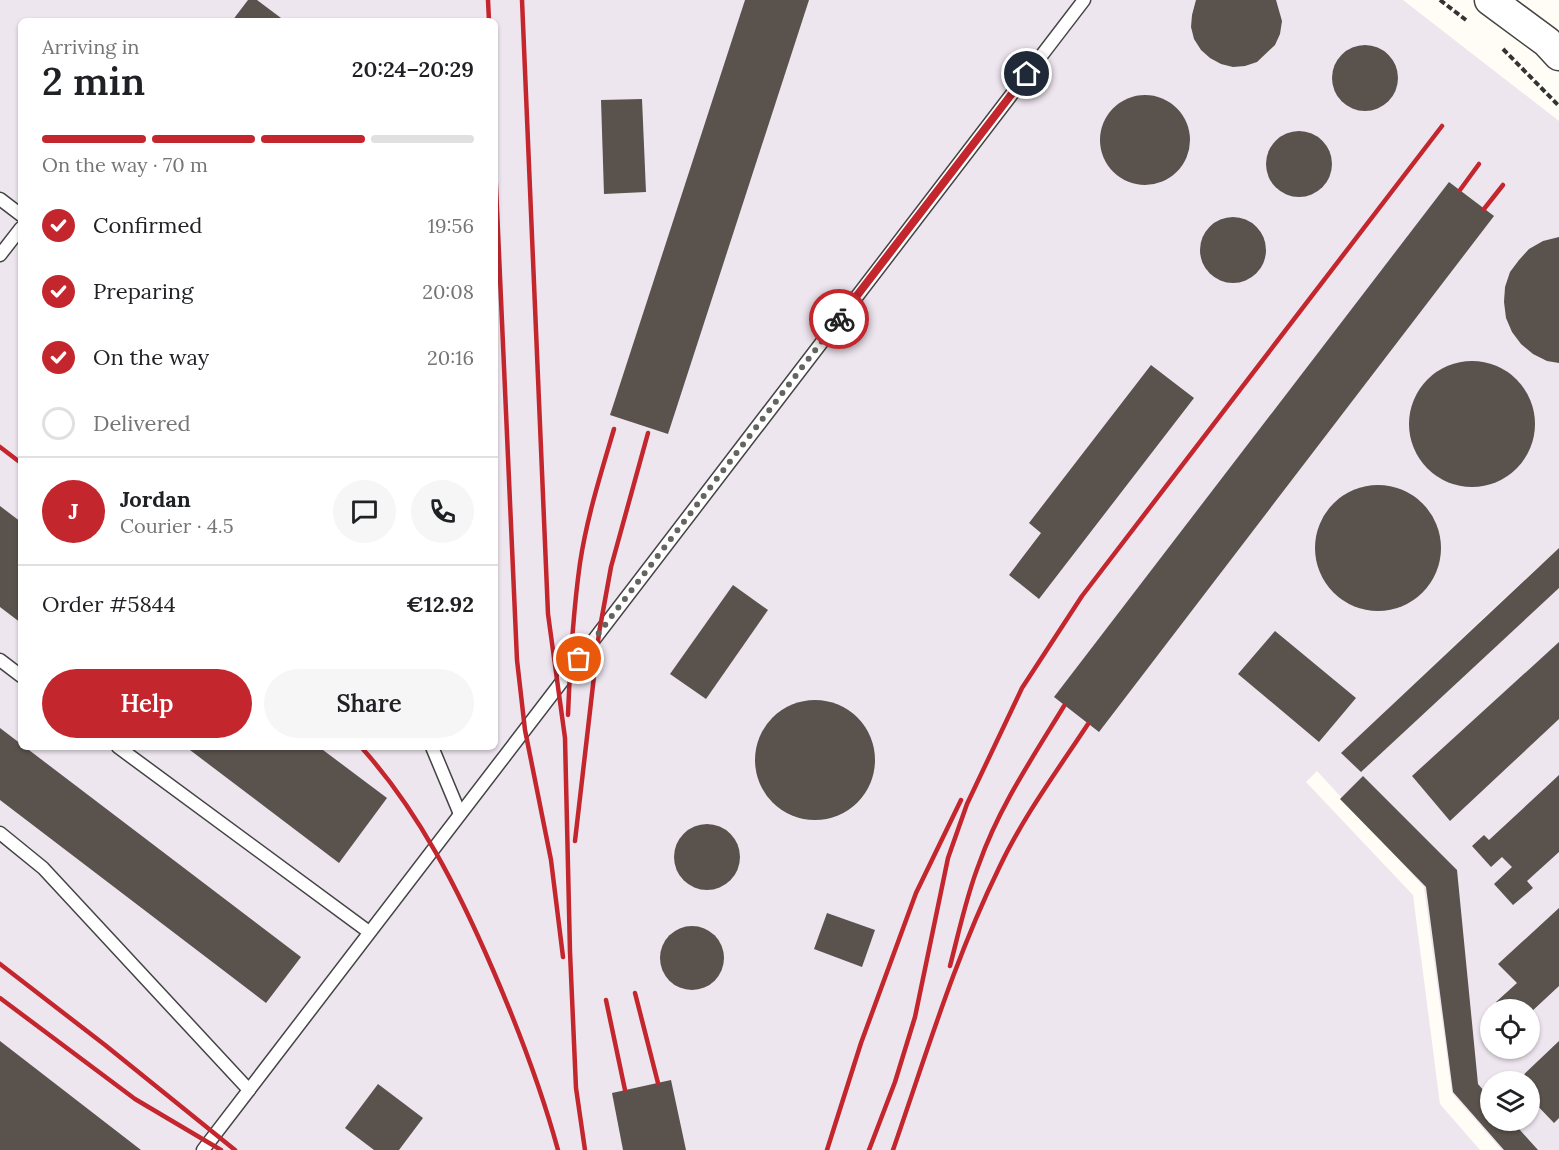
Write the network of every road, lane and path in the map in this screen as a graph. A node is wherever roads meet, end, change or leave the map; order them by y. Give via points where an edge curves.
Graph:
1 (1084, 0) edge
2 (1440, 0) edge
3 (1490, 0) edge
4 (1474, 26) dead end
5 (1500, 45) dead end
6 (1559, 55) edge
7 (1559, 106) edge
8 (0, 199) edge
9 (18, 213) edge
10 (18, 232) edge
11 (0, 255) edge
12 (0, 660) edge
13 (18, 674) edge
14 (122, 750) edge
15 (433, 750) edge
16 (460, 814) junction
17 (0, 833) edge
18 (369, 932) junction
19 (249, 1090) junction
20 (203, 1150) edge

1 - 16 lane
2 - 4 path
3 - 6 street
5 - 7 path
8 - 9 lane
10 - 11 lane
12 - 13 lane
14 - 18 lane
15 - 16 lane
16 - 18 lane
17 - 19 lane via 43,868
18 - 19 lane
19 - 20 lane

